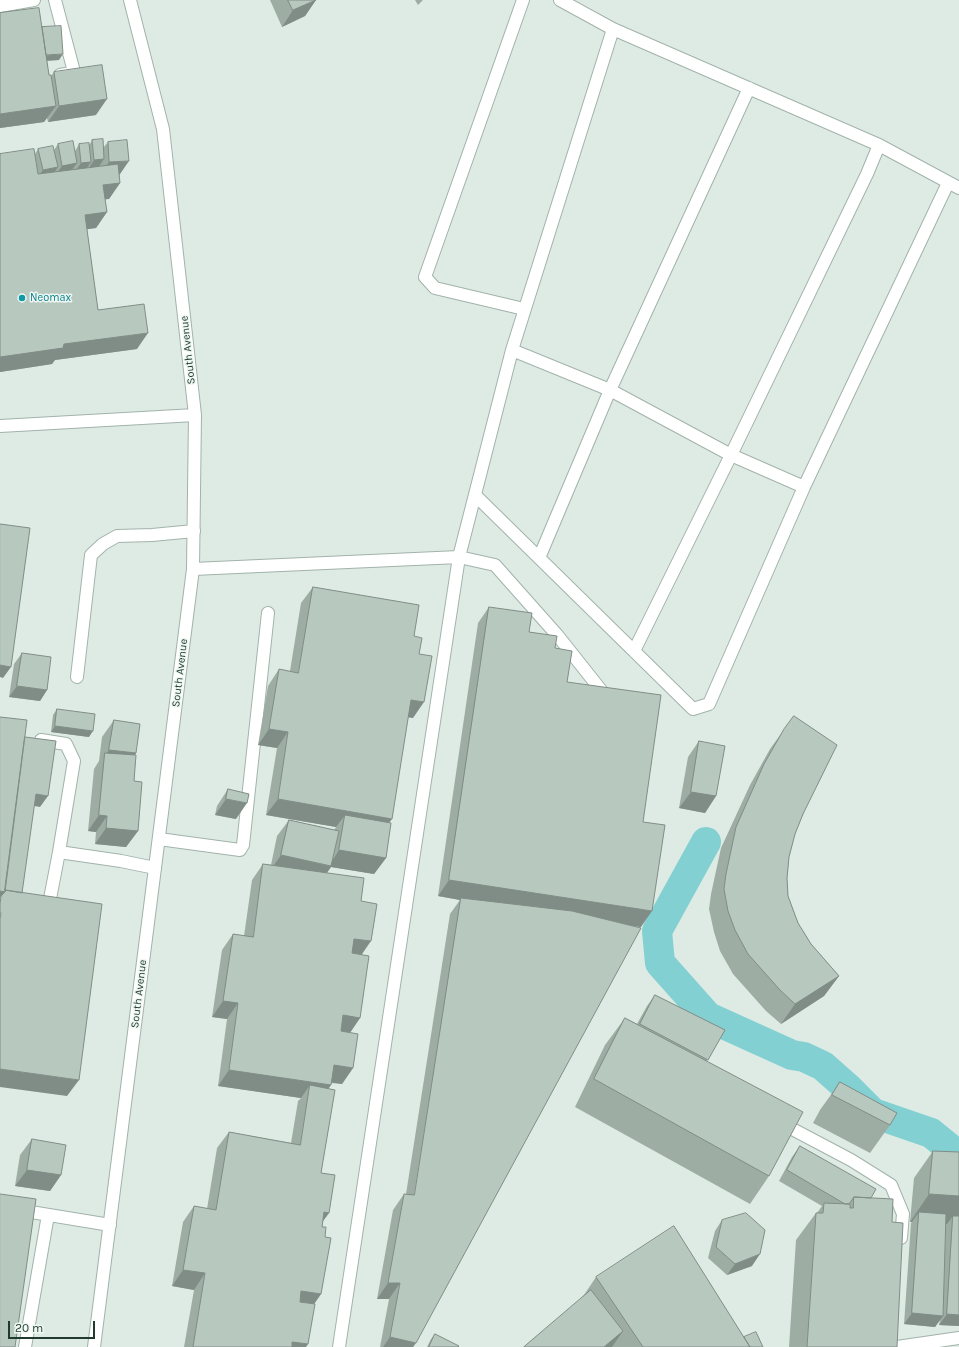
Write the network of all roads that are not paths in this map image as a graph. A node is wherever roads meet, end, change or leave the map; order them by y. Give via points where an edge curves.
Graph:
1 (34, 0) edge
2 (55, 0) edge
3 (130, 0) edge
4 (523, 0) edge
5 (560, 0) edge
6 (0, 6) edge
7 (613, 29) junction
8 (49, 76) edge
9 (749, 88) junction
10 (879, 145) junction
11 (954, 186) edge
12 (524, 309) junction
13 (512, 350) junction
14 (610, 390) junction
15 (195, 415) junction
16 (0, 426) edge
17 (731, 455) junction
18 (804, 487) junction
19 (475, 494) junction
20 (194, 531) junction
21 (459, 557) junction
22 (539, 558) junction
23 (193, 569) junction
24 (268, 613) dead end
25 (634, 651) junction
26 (76, 677) dead end
27 (604, 694) edge
28 (30, 738) edge
29 (158, 839) junction
30 (59, 852) junction
31 (155, 868) junction
32 (49, 904) edge
33 (768, 1116) edge
34 (0, 1207) edge
35 (48, 1215) junction
36 (110, 1225) junction
37 (900, 1253) edge
38 (959, 1338) edge
39 (895, 1344) edge
40 (25, 1347) edge
41 (94, 1347) edge
42 (339, 1347) edge

1 - 6 street
2 - 8 street via 74,68 71,73
3 - 15 street, South Avenue via 163,128
4 - 12 street via 425,277 435,288
5 - 7 street
7 - 9 street
7 - 12 street
9 - 10 street
9 - 14 street
10 - 11 street
10 - 17 street
11 - 18 street
12 - 13 street
13 - 14 street
13 - 19 street
14 - 17 street
14 - 22 street
15 - 16 street
15 - 20 street, South Avenue
17 - 18 street
17 - 25 street
18 - 25 street via 709,704 693,709
19 - 21 street
19 - 22 street
20 - 23 street, South Avenue
20 - 26 street via 117,536 91,555
21 - 23 street
21 - 27 street via 495,565 558,636
21 - 42 street
22 - 25 street
23 - 29 street, South Avenue
24 - 29 street via 243,845 240,850
28 - 30 street via 66,744 74,761
29 - 31 street, South Avenue
30 - 31 street
30 - 32 street
31 - 36 street, South Avenue
33 - 37 street via 851,1160 891,1186 903,1214
34 - 35 street
35 - 36 street
35 - 40 street
36 - 41 street, South Avenue
38 - 39 street

